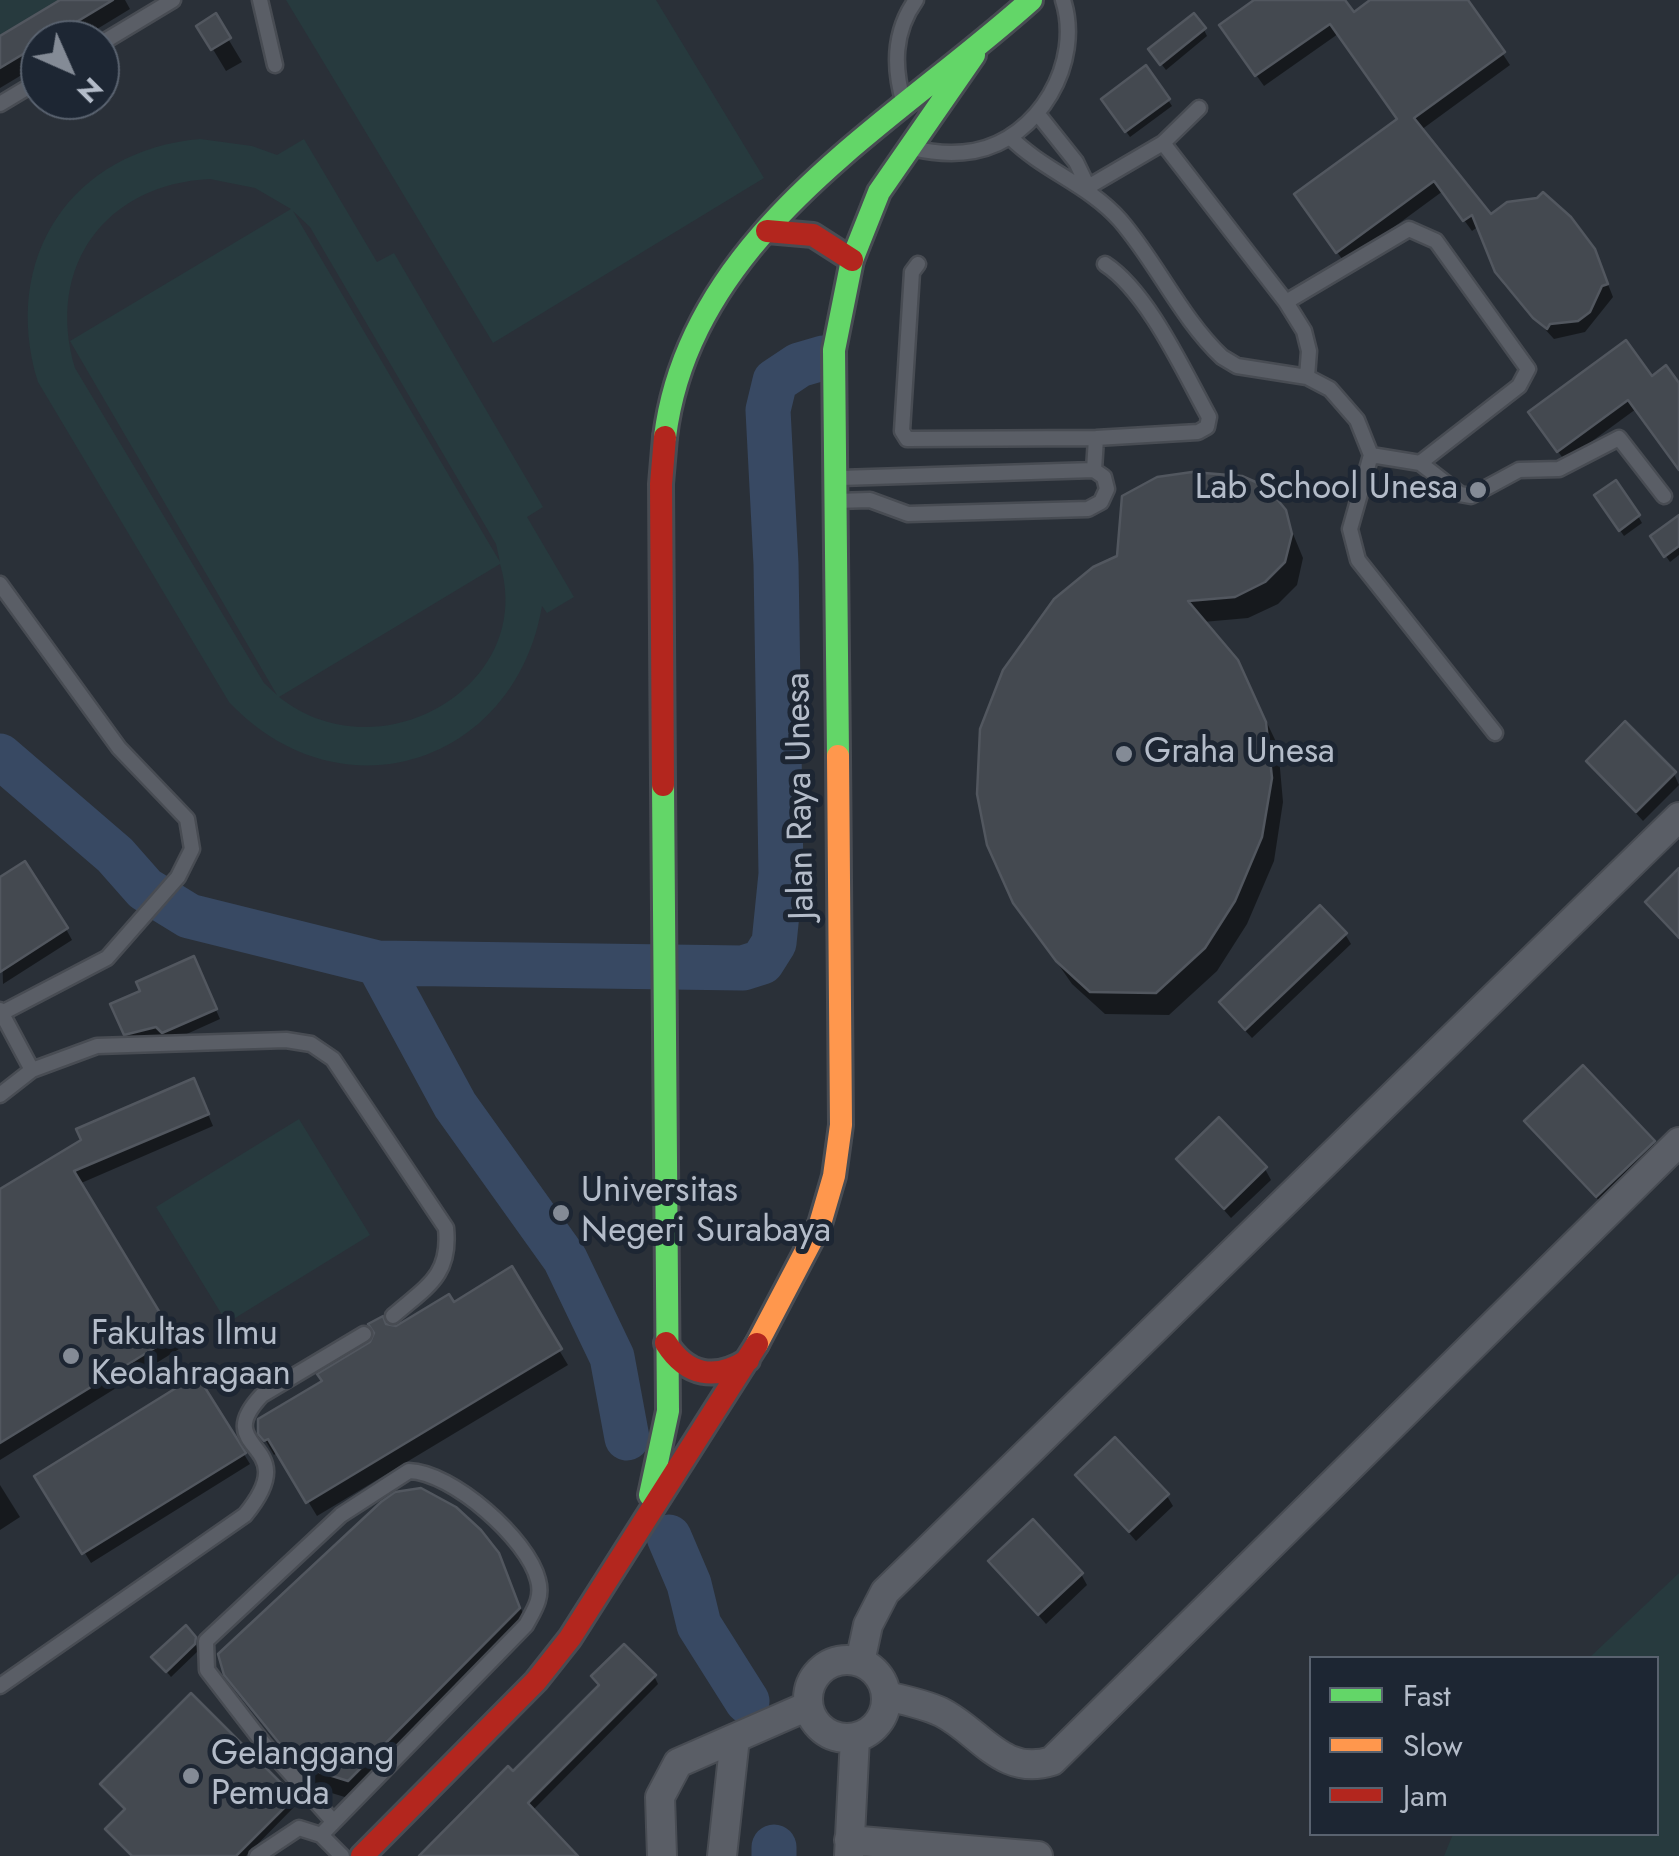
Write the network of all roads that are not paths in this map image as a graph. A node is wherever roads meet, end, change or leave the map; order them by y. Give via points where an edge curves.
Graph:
1 (172, 0) edge
2 (260, 0) edge
3 (1031, 0) edge
4 (1063, 0) edge
5 (911, 4) edge
6 (120, 32) edge
7 (974, 54) junction
8 (275, 65) dead end
9 (904, 106) junction
10 (1199, 108) dead end
11 (1037, 113) junction
12 (1010, 137) junction
13 (1163, 143) junction
14 (907, 147) junction
15 (1088, 188) junction
16 (767, 231) junction
17 (852, 260) junction
18 (918, 264) dead end
19 (1105, 264) dead end
20 (1286, 302) junction
21 (1307, 377) junction
22 (1096, 438) junction
23 (1370, 455) junction
24 (1420, 463) junction
25 (1094, 470) junction
26 (834, 490) junction
27 (1664, 496) dead end
28 (0, 584) edge
29 (1495, 733) dead end
30 (1679, 816) edge
31 (1, 1012) edge
32 (32, 1070) junction
33 (0, 1096) edge
34 (1679, 1142) edge
35 (393, 1316) dead end
36 (364, 1334) dead end
37 (666, 1343) junction
38 (748, 1360) junction
39 (643, 1522) junction
40 (860, 1662) junction
41 (0, 1686) edge
42 (886, 1696) junction
43 (808, 1706) junction
44 (735, 1738) junction
45 (855, 1738) junction
46 (332, 1820) junction
47 (321, 1834) junction
48 (849, 1848) edge
49 (256, 1856) edge
50 (342, 1856) edge
51 (362, 1856) edge
52 (662, 1856) edge
53 (722, 1856) edge
54 (1038, 1856) edge

1 - 6 lane
2 - 8 lane
3 - 7 main road, Jalan Raya Unesa
4 - 11 lane via 1065,62
5 - 9 lane via 896,58
7 - 9 main road, Jalan Raya Unesa
7 - 14 main road, Jalan Raya Unesa
9 - 16 main road, Jalan Raya Unesa
10 - 13 lane
11 - 12 lane
11 - 15 lane
12 - 14 lane via 977,151
12 - 15 lane via 1061,178
13 - 15 lane
13 - 20 lane
14 - 17 main road, Jalan Raya Unesa via 879,192
15 - 21 lane via 1121,221 1222,357 1236,366
16 - 17 main road via 814,232
16 - 37 main road, Jalan Raya Unesa via 730,273 682,360 660,484
17 - 26 main road, Jalan Raya Unesa via 834,350
18 - 22 lane via 912,272 902,431 907,439
19 - 22 lane via 1149,314 1210,417 1198,432
20 - 21 lane via 1304,331
20 - 24 lane via 1408,229 1436,241 1528,370 1519,386
21 - 23 lane via 1330,389 1357,420
22 - 25 lane
23 - 24 lane
23 - 29 lane via 1350,529 1358,560
24 - 27 lane via 1471,496 1525,468 1559,470 1618,438
25 - 26 lane
25 - 26 lane via 1107,489 1088,509 908,514
26 - 38 main road, Jalan Raya Unesa via 841,1125 820,1224
28 - 31 lane via 119,748 188,820 192,849 178,877 107,958
30 - 40 street via 885,1592
31 - 32 lane
32 - 33 lane
32 - 35 lane via 97,1046 286,1040 311,1044 334,1059 446,1228 449,1254 436,1278
34 - 42 street via 1052,1761 1031,1768 1008,1760 941,1712
36 - 41 lane via 250,1408 242,1426 269,1475 245,1515
37 - 38 main road via 674,1358 702,1375 734,1370
37 - 39 main road, Jalan Raya Unesa via 668,1410
38 - 39 main road, Jalan Raya Unesa
39 - 51 main road, Jalan Raya Unesa via 536,1681
40 - 42 street via 878,1675
40 - 43 street via 826,1666 811,1684
42 - 45 street via 879,1723
43 - 44 street
43 - 45 street via 824,1732
44 - 52 street via 678,1764 668,1778 660,1797
44 - 53 street
45 - 48 street
46 - 46 lane via 207,1670 206,1641 341,1515 409,1470 418,1471 469,1496 514,1540 539,1582 540,1602 526,1625
46 - 47 lane
47 - 49 lane via 299,1828
47 - 50 lane
48 - 54 street

